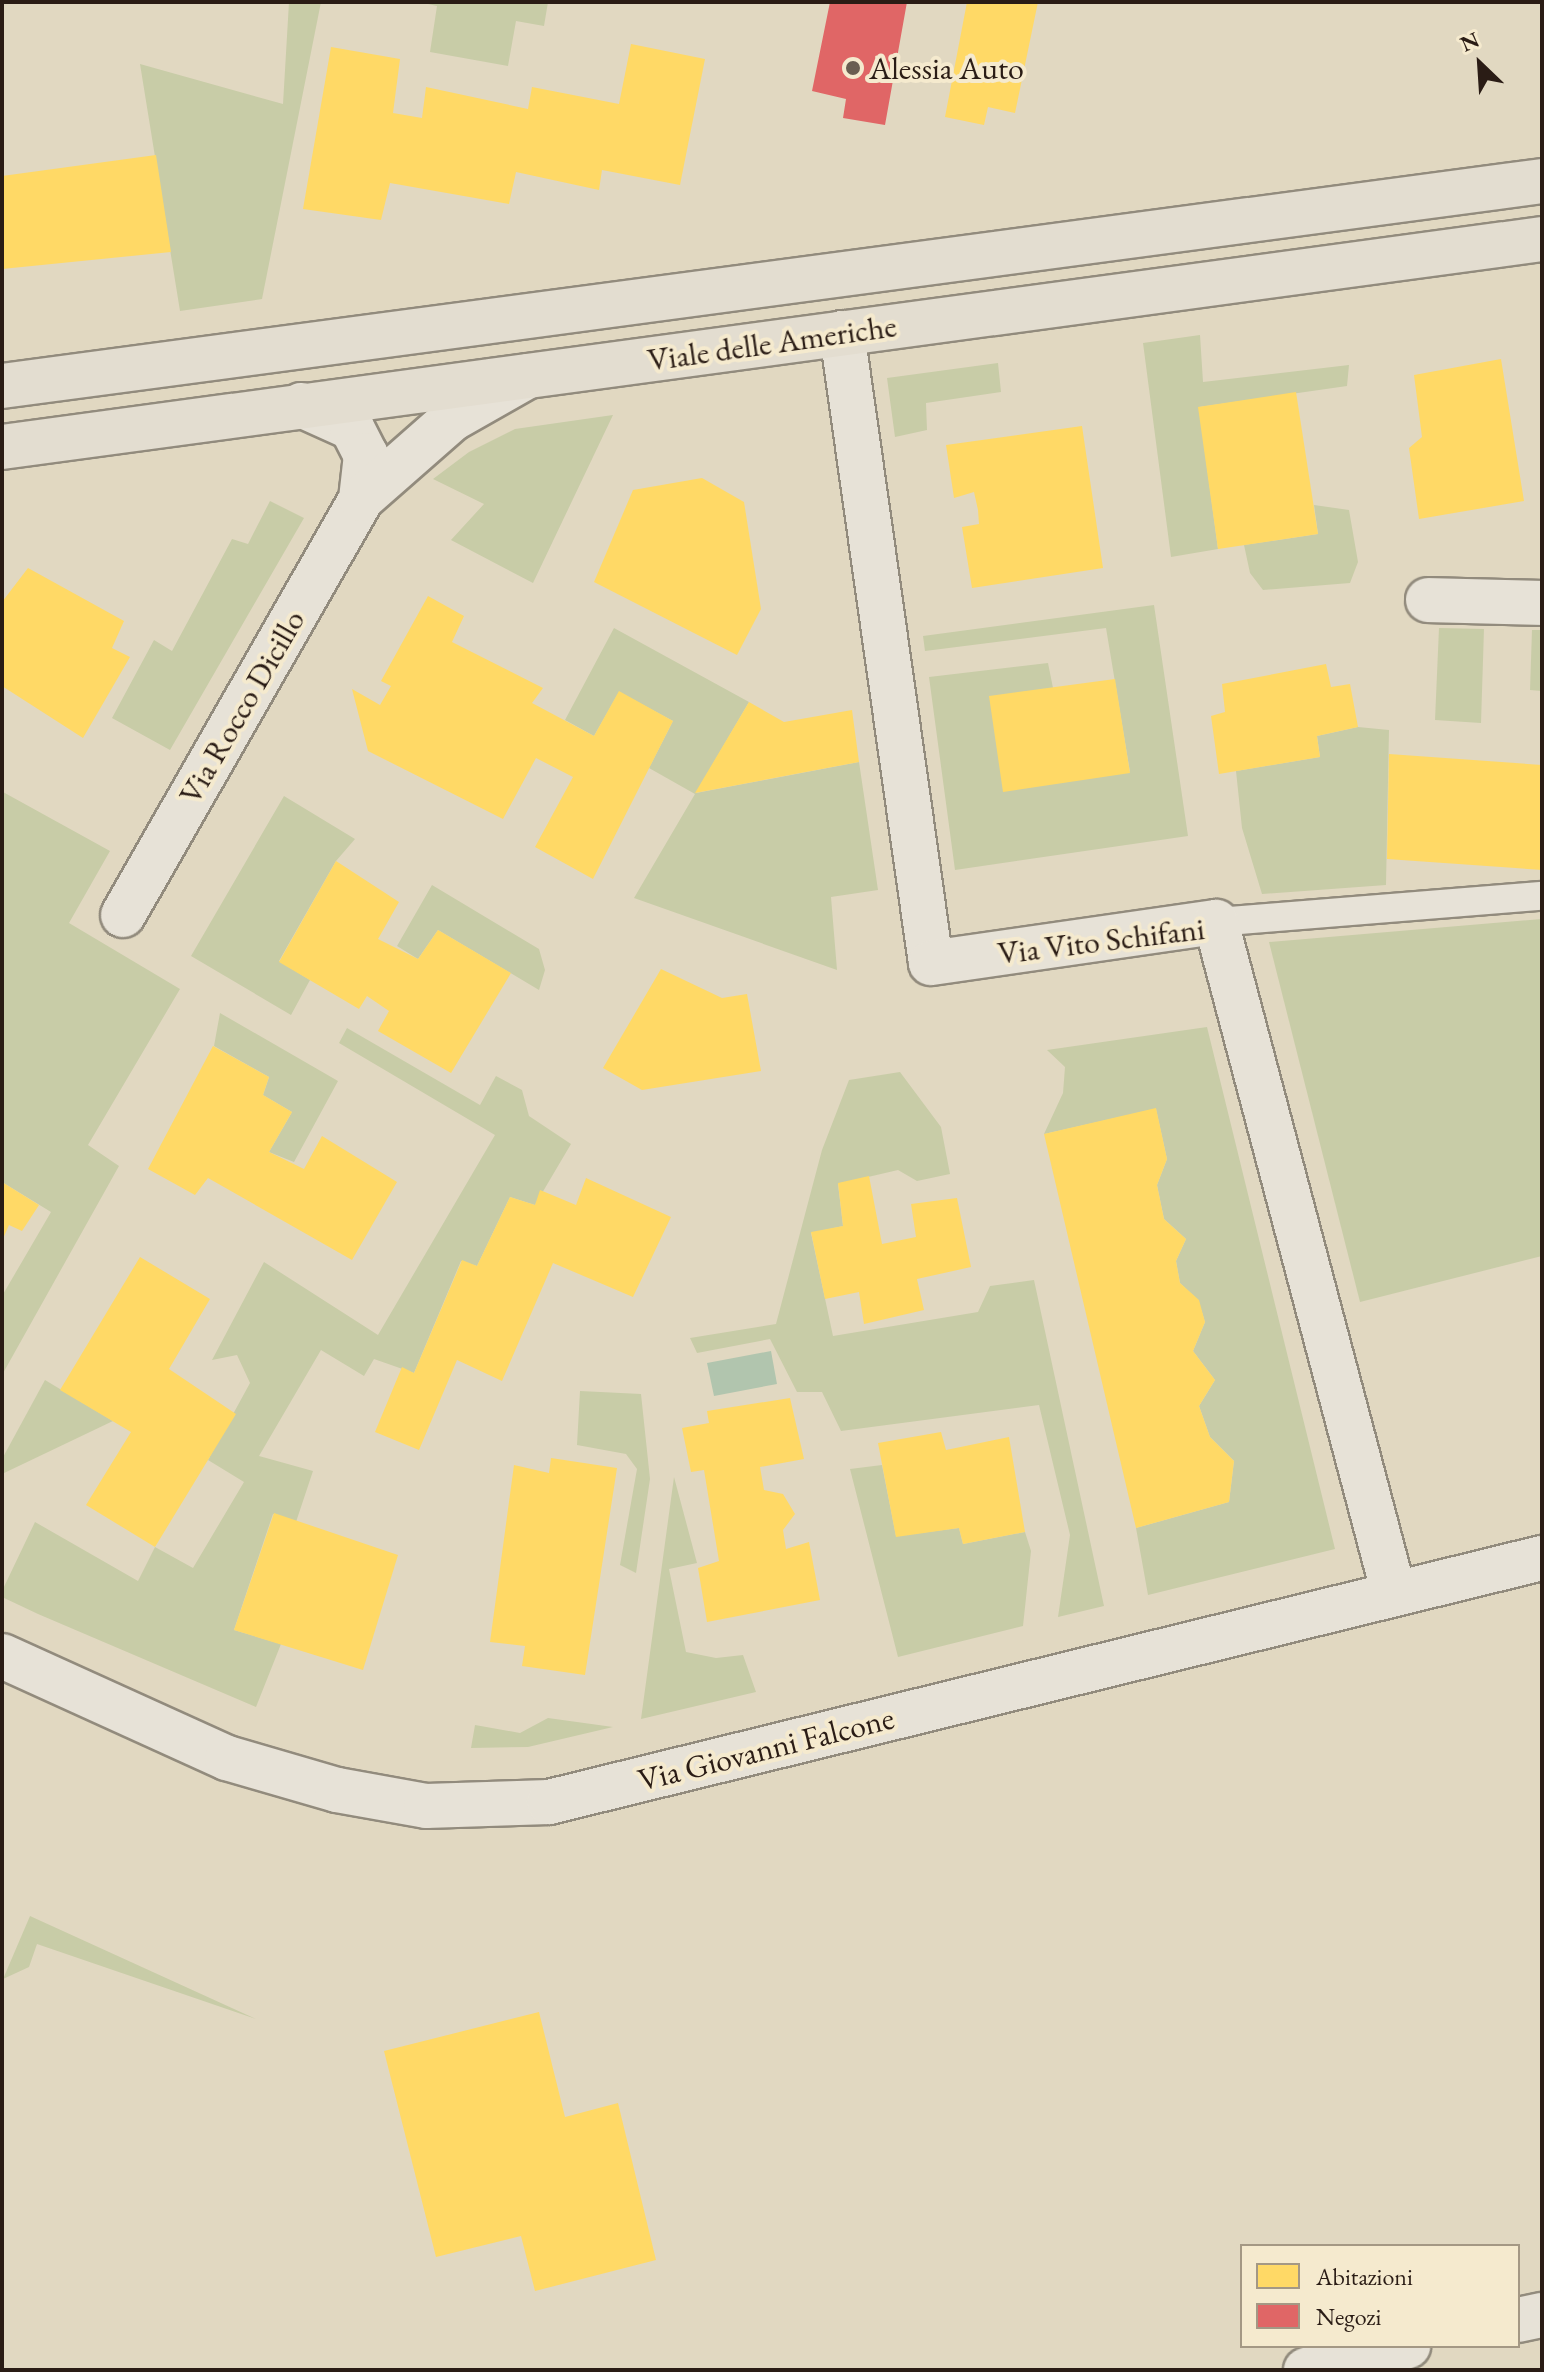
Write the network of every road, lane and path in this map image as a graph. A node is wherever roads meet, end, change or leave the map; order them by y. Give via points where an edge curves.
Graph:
1 (1542, 181) edge
2 (1542, 239) edge
3 (842, 333) junction
4 (528, 376) junction
5 (2, 386) edge
6 (301, 405) junction
7 (2, 447) edge
8 (361, 499) junction
9 (1428, 600) dead end
10 (1542, 603) edge
11 (1542, 896) edge
12 (123, 915) dead end
13 (1216, 922) junction
14 (1542, 1558) edge
15 (1394, 1594) junction
16 (2, 1656) edge
17 (1542, 2315) edge
18 (1520, 2320) edge
19 (1400, 2348) edge
20 (1306, 2370) edge

1 - 5 main road, Viale delle Americhe
2 - 3 main road, Viale delle Americhe
3 - 4 main road, Viale delle Americhe
3 - 13 street, Via Vito Schifani via 931,963
4 - 6 main road, Viale delle Americhe
4 - 8 street via 452,419
6 - 7 main road, Viale delle Americhe
6 - 8 street via 352,428 366,455
8 - 12 street, Via Rocco Dicillo
9 - 10 street
11 - 13 lane
13 - 15 street, Via Vito Schifani
14 - 15 street, Via Giovanni Falcone
15 - 16 street, Via Giovanni Falcone via 549,1802 426,1806 337,1790 227,1758
17 - 18 street
19 - 20 street

